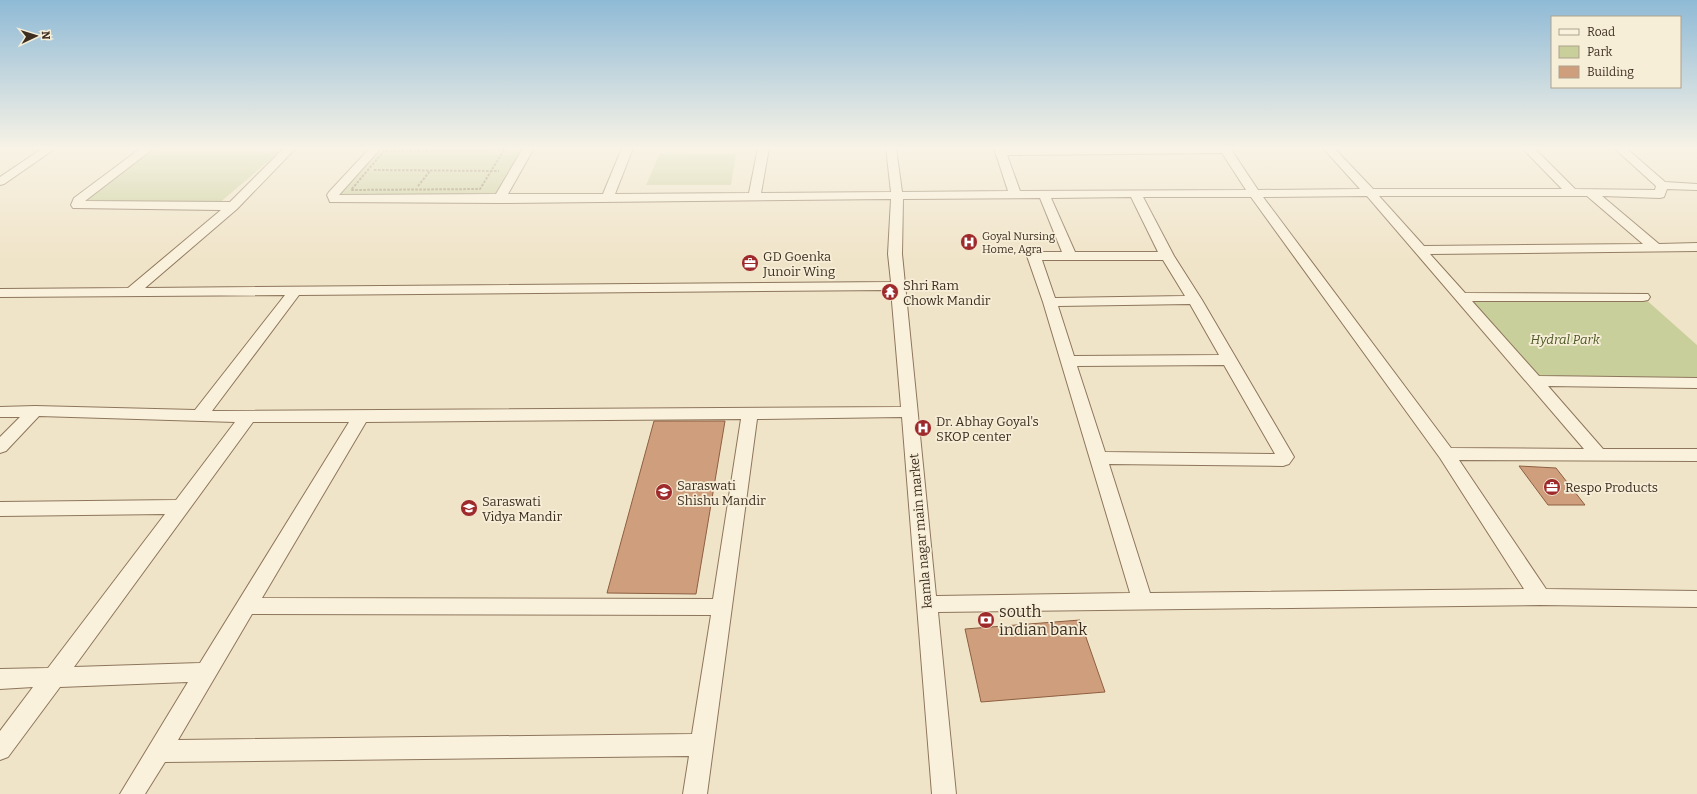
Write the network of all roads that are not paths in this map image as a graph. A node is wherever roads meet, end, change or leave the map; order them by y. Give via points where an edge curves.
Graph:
1 (99, 185) edge
2 (254, 185) edge
3 (342, 185) edge
4 (507, 185) edge
5 (612, 185) edge
6 (756, 185) edge
7 (896, 185) edge
8 (1011, 185) edge
9 (1249, 185) edge
10 (1363, 185) edge
11 (1565, 185) edge
12 (1659, 185) edge
13 (1697, 187) edge
14 (1662, 188) junction
15 (1572, 192) junction
16 (1590, 193) junction
17 (1014, 194) junction
18 (1044, 194) junction
19 (1135, 194) junction
20 (1255, 194) junction
21 (1371, 194) junction
22 (897, 196) junction
23 (754, 197) junction
24 (607, 198) junction
25 (499, 199) junction
26 (233, 206) junction
27 (1654, 247) junction
28 (1697, 247) edge
29 (1420, 250) junction
30 (1070, 256) junction
31 (1168, 256) junction
32 (898, 286) junction
33 (296, 290) junction
34 (133, 291) junction
35 (0, 293) edge
36 (1461, 297) junction
37 (1643, 297) dead end
38 (1195, 300) junction
39 (1050, 302) junction
40 (1229, 360) junction
41 (1069, 362) junction
42 (1534, 381) junction
43 (1697, 383) edge
44 (35, 411) junction
45 (0, 412) edge
46 (910, 412) junction
47 (750, 413) junction
48 (201, 414) junction
49 (361, 416) junction
50 (248, 417) junction
51 (0, 446) edge
52 (1446, 454) junction
53 (1598, 455) junction
54 (1697, 456) edge
55 (1099, 458) junction
56 (181, 507) junction
57 (0, 509) edge
58 (1540, 597) junction
59 (1697, 599) edge
60 (1142, 601) junction
61 (927, 604) junction
62 (246, 606) junction
63 (722, 607) junction
64 (206, 672) junction
65 (56, 676) junction
66 (0, 679) edge
67 (702, 745) junction
68 (0, 749) edge
69 (158, 751) junction
70 (132, 794) edge
71 (695, 794) edge
72 (944, 794) edge

1 - 26 street via 78,201 77,205
2 - 26 street
3 - 25 street via 333,195 334,199
4 - 25 street
5 - 24 street
6 - 23 street
7 - 22 street, kamla nagar main market
8 - 17 street
9 - 20 street
10 - 21 street
11 - 15 street
12 - 14 street
13 - 14 street
14 - 16 street via 1660,194 1656,195
15 - 16 street
15 - 21 street
16 - 27 street
17 - 18 street
17 - 22 street
18 - 19 street
18 - 30 street
19 - 20 street
19 - 31 street
20 - 21 street
20 - 52 street
21 - 29 street
22 - 23 street
22 - 32 street, kamla nagar main market via 895,254
23 - 24 street
24 - 25 street
26 - 34 street
27 - 28 street
27 - 29 street
29 - 36 street
30 - 31 street
30 - 39 street via 1034,256
31 - 38 street
32 - 33 street
32 - 46 street, kamla nagar main market
33 - 34 street
33 - 48 street
34 - 35 street
36 - 37 street
36 - 42 street
38 - 39 street
38 - 40 street
39 - 41 street
40 - 41 street
40 - 55 street via 1285,459
41 - 55 street
42 - 43 street
42 - 53 street
44 - 45 street
44 - 48 street
44 - 51 street
46 - 47 street
46 - 61 street, kamla nagar main market
47 - 49 street
47 - 63 street
48 - 50 street
49 - 50 street
49 - 62 street
50 - 56 street
52 - 53 street
52 - 58 street
53 - 54 street
55 - 60 street
56 - 57 street
56 - 65 street
58 - 59 street
58 - 60 street
60 - 61 street
61 - 72 street, kamla nagar main market
62 - 63 street
62 - 64 street
63 - 67 street
64 - 65 street
64 - 69 street
65 - 66 street
65 - 68 street
67 - 69 street
67 - 71 street
69 - 70 street

